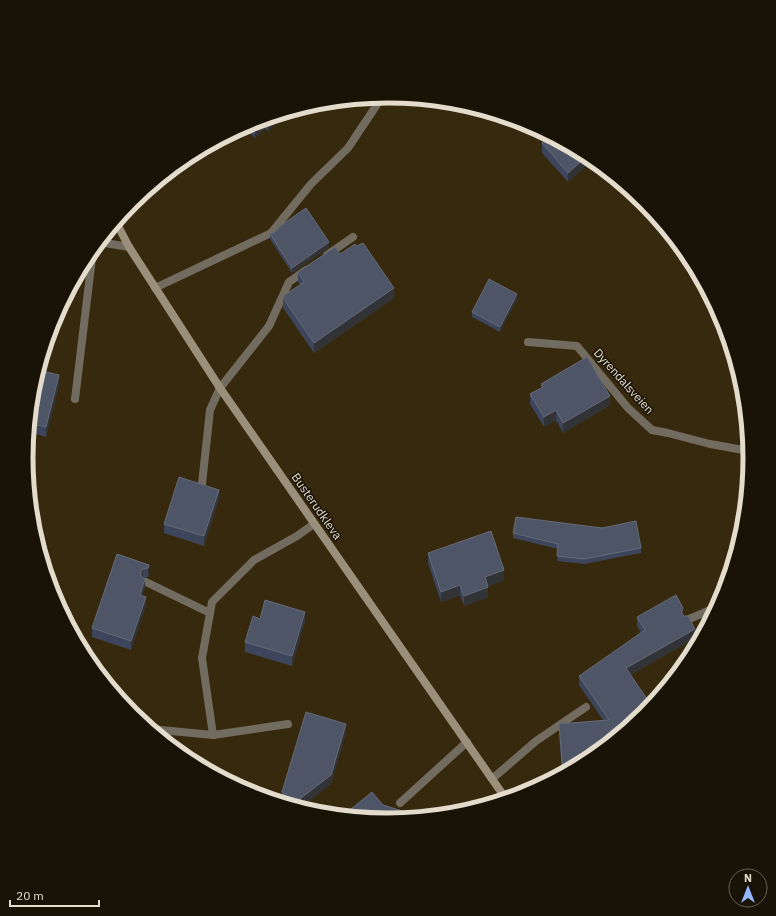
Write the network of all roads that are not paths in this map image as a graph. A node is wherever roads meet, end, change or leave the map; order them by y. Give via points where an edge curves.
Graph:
1 (378, 103) edge
2 (119, 227) edge
3 (354, 237) dead end
4 (105, 243) edge
5 (129, 247) junction
6 (91, 264) edge
7 (156, 288) junction
8 (528, 342) dead end
9 (220, 388) junction
10 (75, 400) dead end
11 (743, 450) edge
12 (202, 484) edge
13 (314, 524) junction
14 (146, 582) edge
15 (708, 611) edge
16 (210, 613) junction
17 (687, 620) edge
18 (586, 707) dead end
19 (288, 724) dead end
20 (160, 730) edge
21 (213, 735) junction
22 (467, 742) junction
23 (492, 779) junction
24 (502, 794) edge
25 (400, 804) dead end

1 - 7 lane via 348,148 310,184 271,233
2 - 5 street, Busterudkleva
3 - 9 lane via 289,282 269,326
4 - 5 lane
5 - 7 street, Busterudkleva
6 - 10 lane
7 - 9 street, Busterudkleva
8 - 11 lane, Dyrendalsveien via 577,346 628,408 652,430
9 - 12 lane via 210,410
9 - 13 street, Busterudkleva
13 - 16 lane via 254,560 212,602
13 - 22 street, Busterudkleva
14 - 16 lane
15 - 17 lane
16 - 21 lane via 202,658
18 - 23 lane via 536,741
19 - 21 lane
20 - 21 lane
22 - 23 street, Busterudkleva
22 - 25 lane
23 - 24 street, Busterudkleva

